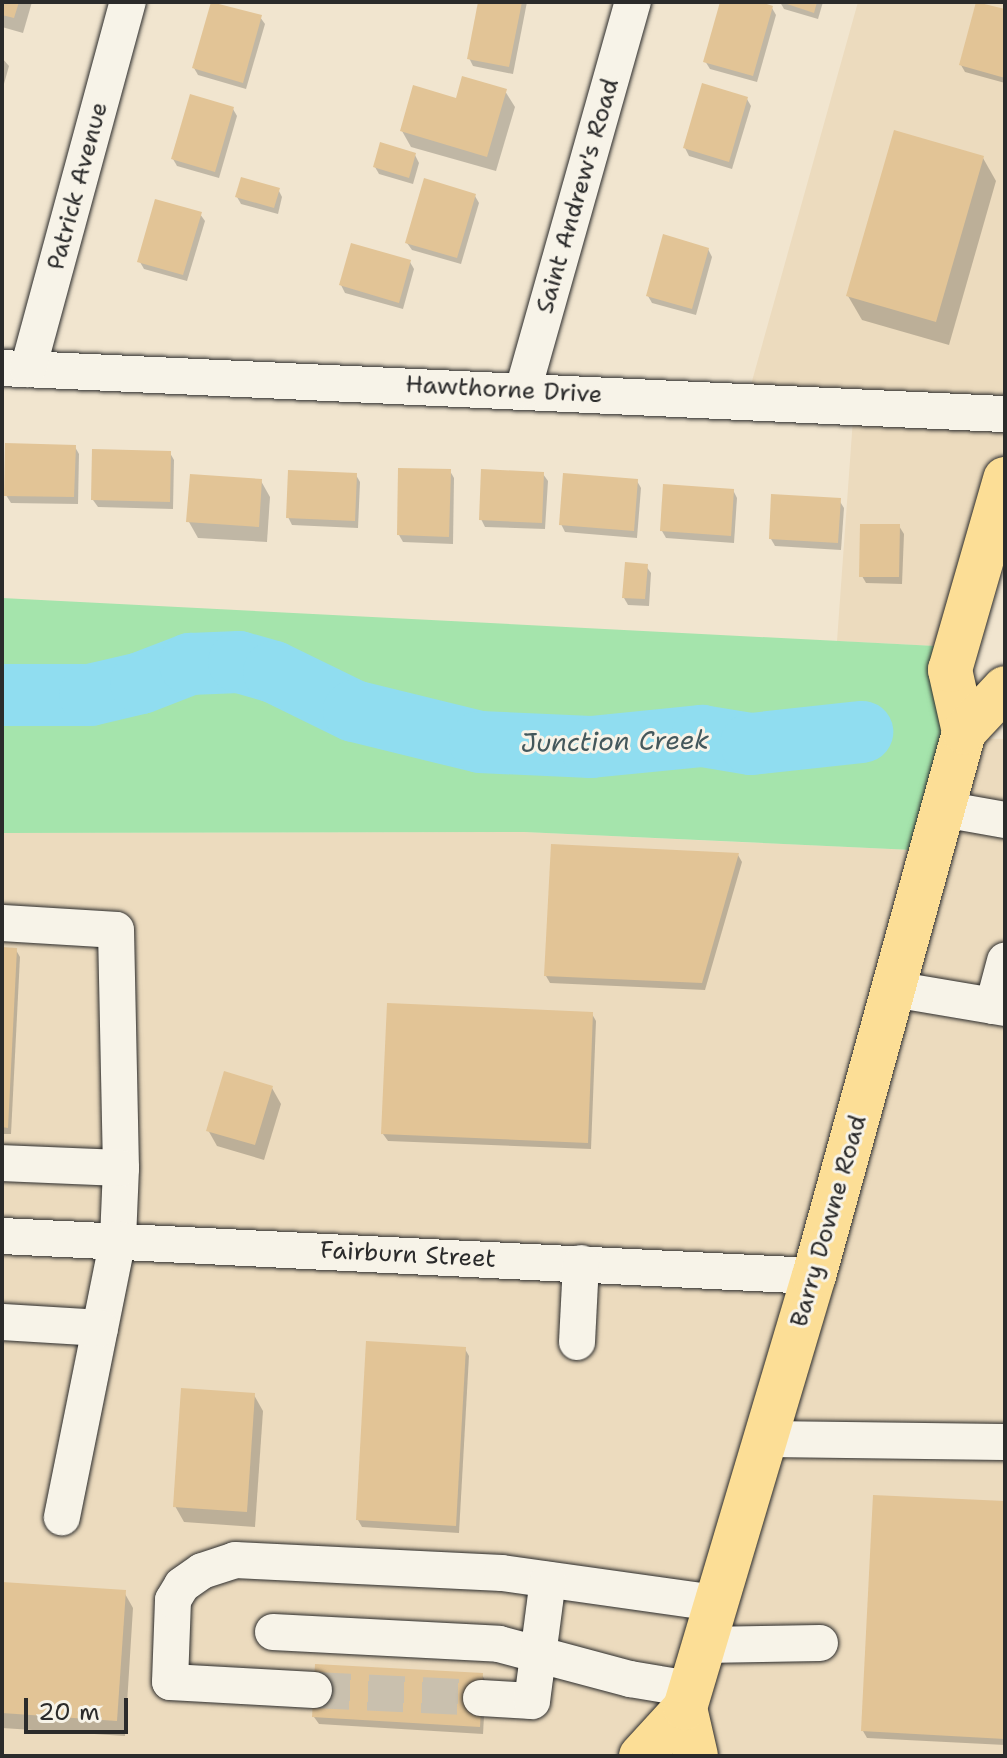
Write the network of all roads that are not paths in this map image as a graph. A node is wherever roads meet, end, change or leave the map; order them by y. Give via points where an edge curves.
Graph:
1 (128, 2) edge
2 (633, 2) edge
3 (15, 368) edge
4 (523, 390) junction
5 (1005, 414) edge
6 (1005, 479) edge
7 (1005, 688) edge
8 (964, 732) junction
9 (943, 809) junction
10 (1005, 820) edge
11 (2, 923) edge
12 (1005, 961) edge
13 (893, 989) junction
14 (999, 1007) edge
15 (2, 1163) edge
16 (121, 1168) junction
17 (2, 1236) edge
18 (118, 1239) junction
19 (581, 1263) junction
20 (814, 1276) junction
21 (2, 1322) edge
22 (100, 1328) junction
23 (577, 1342) dead end
24 (766, 1439) junction
25 (1005, 1442) edge
26 (62, 1517) dead end
27 (548, 1580) junction
28 (716, 1603) junction
29 (273, 1632) dead end
30 (820, 1643) dead end
31 (704, 1645) junction
32 (538, 1655) junction
33 (314, 1690) tunnel mouth
34 (481, 1698) tunnel mouth
35 (688, 1698) junction
36 (641, 1756) edge
37 (696, 1756) edge

1 - 3 street, Patrick Avenue
2 - 4 street, Saint Andrew's Road
3 - 4 street, Hawthorne Drive
4 - 5 street, Hawthorne Drive
6 - 8 main road, Barry Downe Road via 950,670
7 - 8 main road, Barry Downe Road
8 - 9 main road, Barry Downe Road
9 - 10 street
9 - 13 main road, Barry Downe Road
11 - 16 street via 116,930
12 - 14 street
13 - 14 street
13 - 20 main road, Barry Downe Road
15 - 16 street
16 - 18 street
17 - 18 street, Fairburn Street
18 - 19 street, Fairburn Street
18 - 22 street
19 - 20 street, Fairburn Street
19 - 23 street
20 - 24 main road, Barry Downe Road
21 - 22 street
22 - 26 street
24 - 25 street
24 - 28 main road, Barry Downe Road
27 - 28 street
27 - 32 street
27 - 33 street via 527,1559 506,1550 238,1537 229,1548 228,1563 202,1571 182,1585 173,1600 170,1682
28 - 31 main road, Barry Downe Road
29 - 32 street via 499,1644
30 - 31 street
31 - 35 main road, Barry Downe Road
32 - 34 street via 532,1701
32 - 35 street
35 - 36 main road, Barry Downe Road
35 - 37 main road

